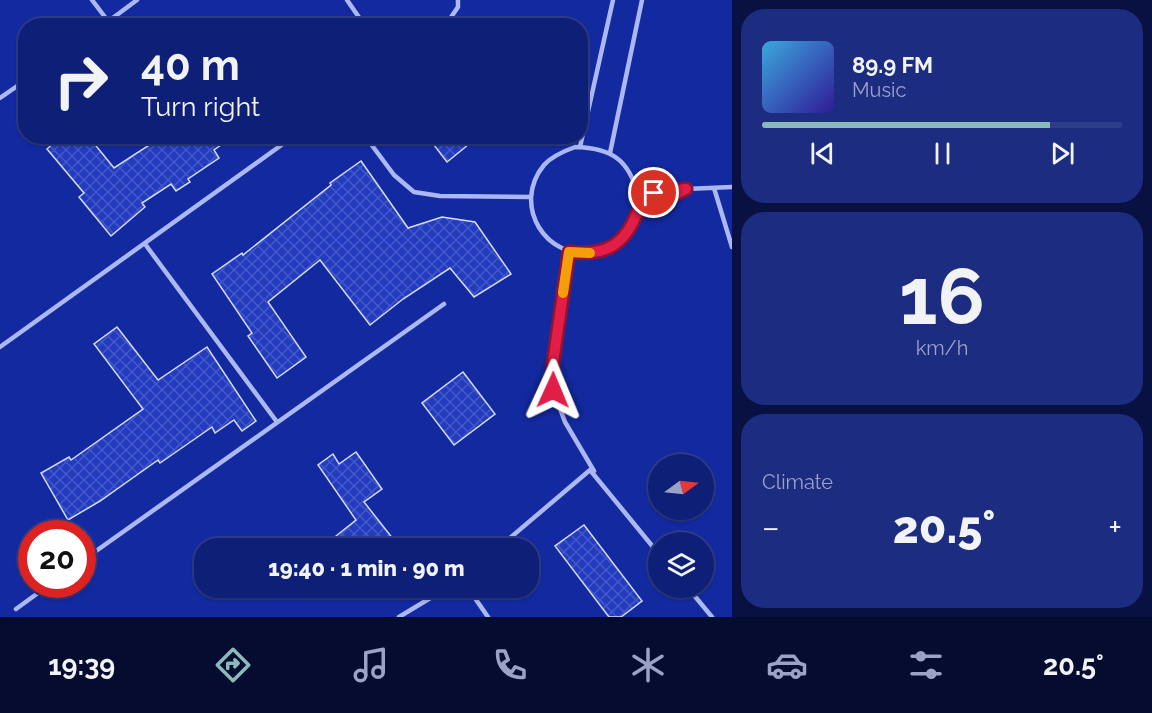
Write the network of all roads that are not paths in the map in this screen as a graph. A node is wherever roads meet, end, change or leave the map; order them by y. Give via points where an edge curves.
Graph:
1 (92, 0) edge
2 (137, 0) edge
3 (347, 0) edge
4 (458, 0) edge
5 (613, 0) edge
6 (642, 0) edge
7 (106, 18) edge
8 (112, 18) edge
9 (359, 18) edge
10 (450, 18) edge
11 (18, 86) edge
12 (0, 98) edge
13 (588, 111) edge
14 (283, 144) edge
15 (371, 144) edge
16 (581, 144) edge
17 (580, 147) junction
18 (610, 153) junction
19 (732, 187) edge
20 (714, 188) junction
21 (686, 189) junction
22 (531, 197) junction
23 (145, 244) junction
24 (732, 247) edge
25 (569, 252) junction
26 (444, 304) dead end
27 (0, 347) edge
28 (277, 422) junction
29 (590, 471) junction
30 (510, 538) edge
31 (648, 541) edge
32 (96, 551) edge
33 (31, 598) edge
34 (430, 598) edge
35 (475, 598) edge
36 (696, 598) edge
37 (16, 609) dead end
38 (399, 617) edge
39 (488, 617) edge
40 (712, 617) edge

1 - 7 lane
2 - 8 lane
3 - 9 lane
4 - 10 lane
5 - 13 lane
6 - 18 lane
11 - 12 lane
14 - 23 lane
15 - 22 lane via 394,175 414,192
16 - 17 lane
17 - 18 lane
17 - 22 lane via 558,153 544,165
18 - 21 lane via 634,178 638,195
19 - 20 lane
20 - 21 lane
20 - 24 lane
21 - 25 lane via 637,213 619,242 604,251
22 - 25 lane via 533,215 541,232
23 - 27 lane
23 - 28 lane
25 - 29 lane via 553,363 553,390 565,422 594,471
26 - 28 lane
28 - 32 lane
29 - 30 lane
29 - 31 lane
33 - 37 lane
34 - 38 lane
35 - 39 lane
36 - 40 lane

